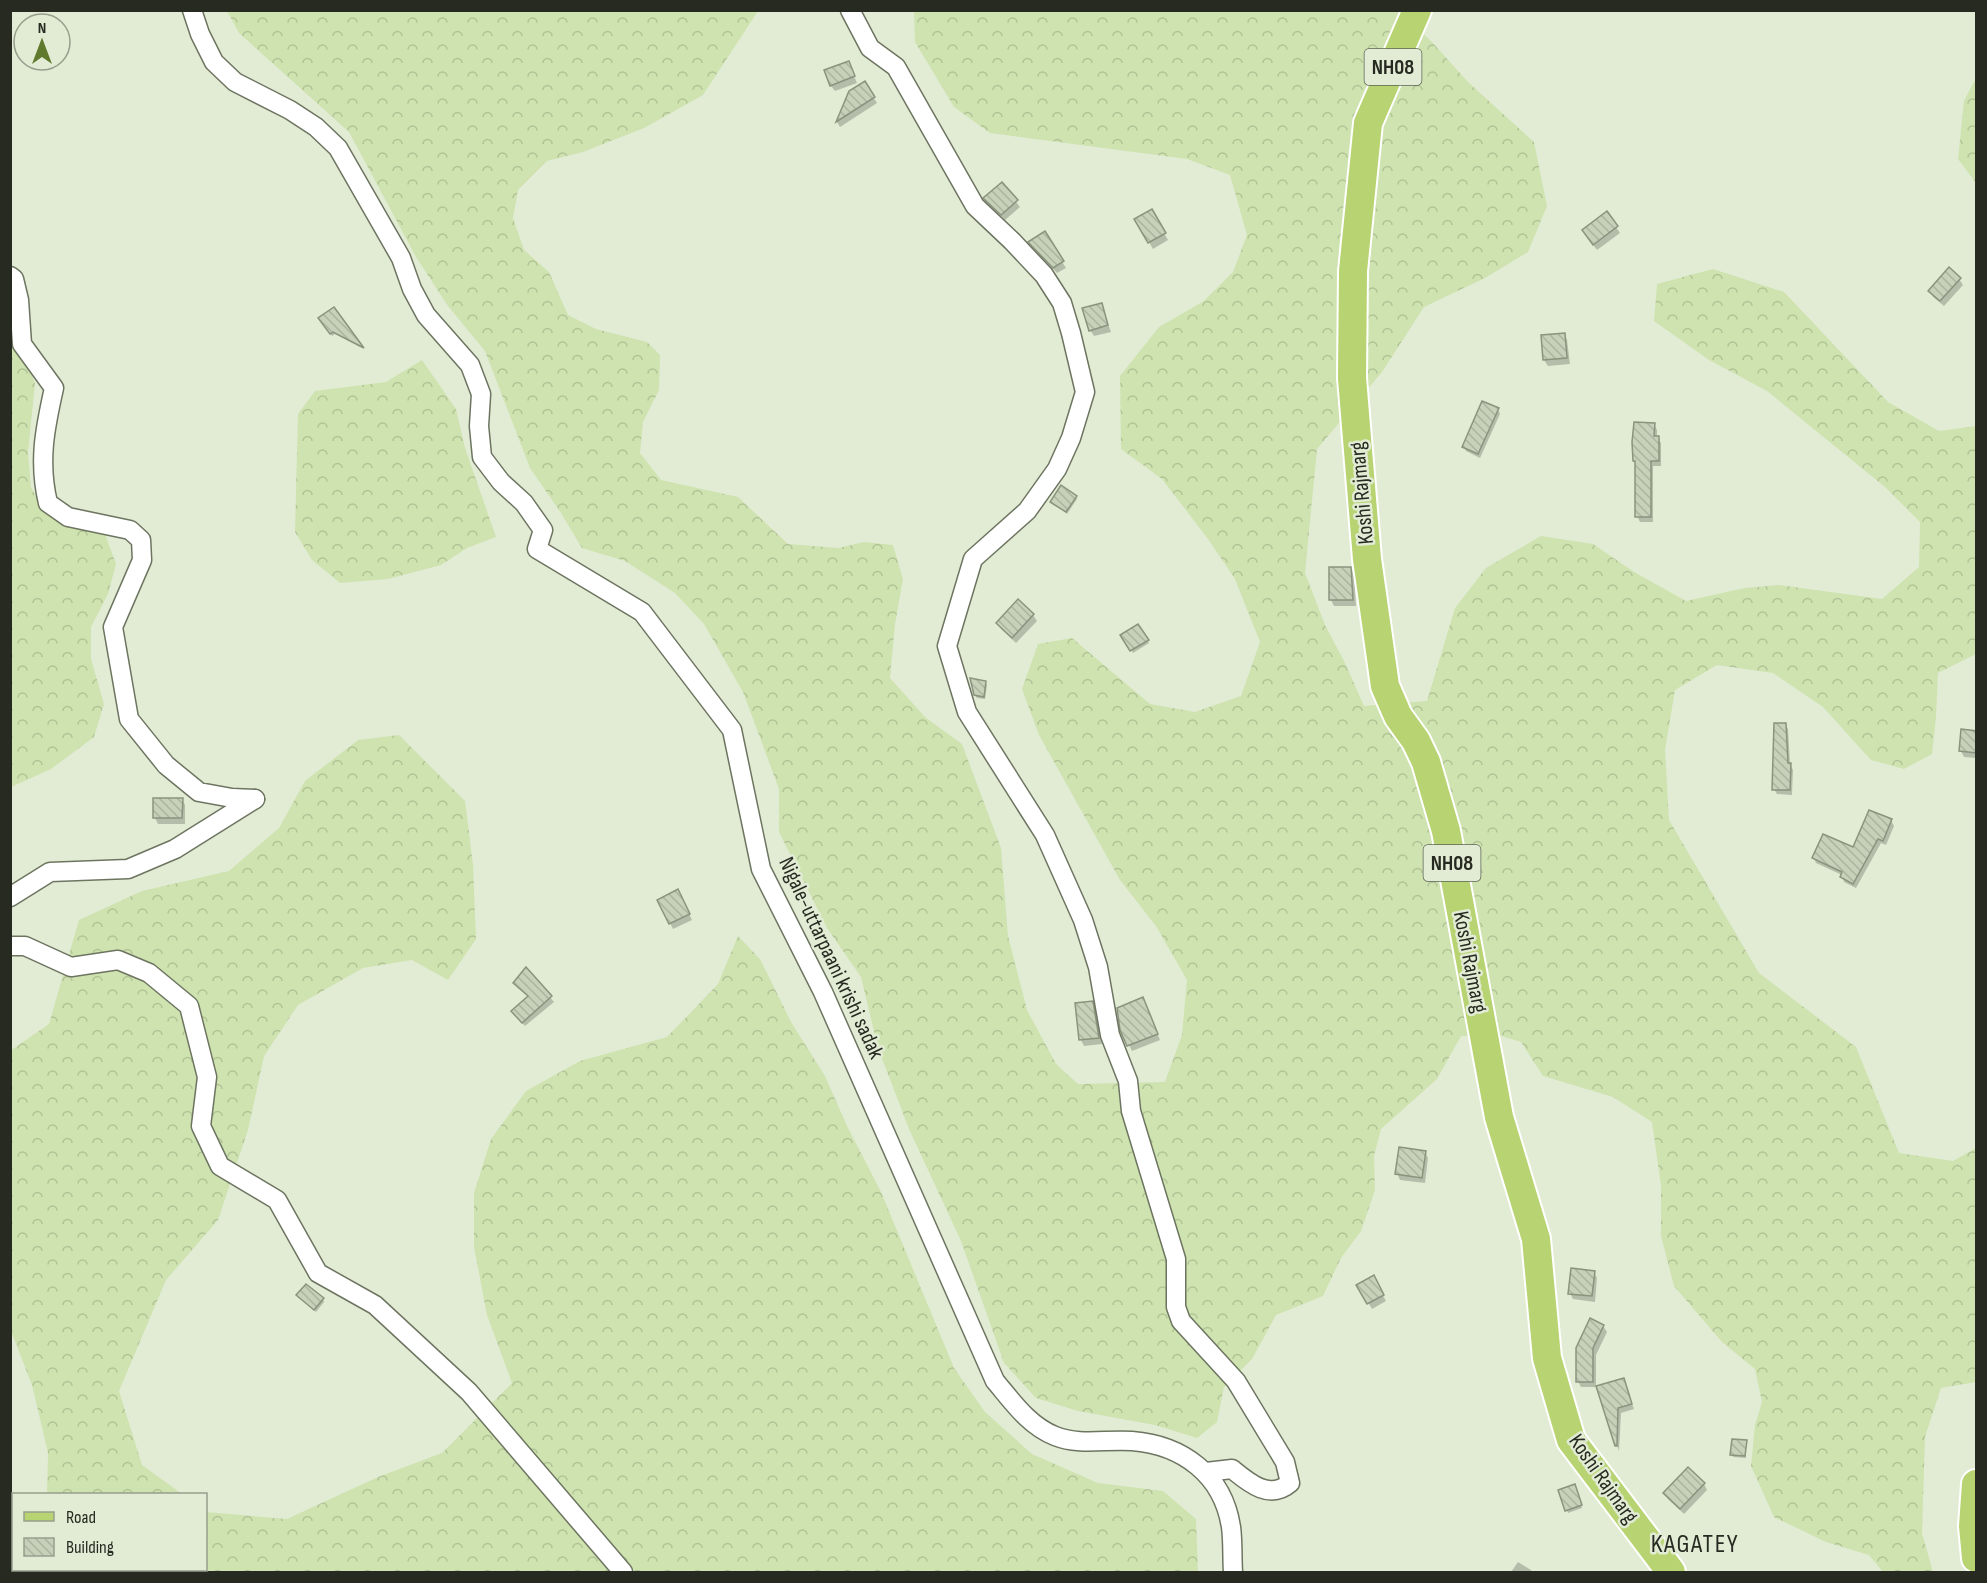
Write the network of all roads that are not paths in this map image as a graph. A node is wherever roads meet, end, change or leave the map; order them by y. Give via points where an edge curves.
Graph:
1 (192, 10) edge
2 (850, 10) edge
3 (1417, 10) edge
4 (10, 276) edge
5 (10, 897) edge
6 (10, 946) edge
7 (1206, 1472) junction
8 (1977, 1484) edge
9 (1977, 1558) edge
10 (623, 1572) edge
11 (1233, 1572) edge
12 (1671, 1572) edge

1 - 7 street, Nigale-uttarpaani krishi sadak via 214,62 236,82 316,127 338,148 401,258 426,315 470,364 481,394 482,457 543,530 537,549 642,612 732,730 761,869 823,992 995,1381 1028,1419 1054,1436 1082,1443 1132,1441 1163,1447
2 - 7 street via 870,48 896,67 975,206 1044,275 1062,303 1071,333 1085,392 1071,438 1058,470 1027,512 973,559 947,646 967,712 1045,835 1083,920 1098,967 1110,1035 1128,1081 1131,1111 1176,1259 1176,1307 1181,1321 1236,1381 1285,1462 1290,1483 1283,1489 1261,1490 1232,1469
3 - 12 main road, Koshi Rajmarg / NH08 via 1368,123 1353,271 1352,378 1367,559 1386,686 1398,717 1426,762 1446,831 1499,1117 1536,1239 1547,1358 1571,1440
4 - 5 street via 19,300 22,344 54,388 43,438 42,481 48,503 68,517 130,530 141,540 142,560 113,627 129,719 166,765 199,792 255,798 175,849 128,869 50,872
6 - 10 street via 25,946 71,967 118,960 149,973 189,1006 207,1077 201,1126 220,1166 276,1200 318,1273 375,1305 469,1392
7 - 11 street, Nigale-uttarpaani krishi sadak via 1220,1492 1231,1526
8 - 9 main road via 1973,1526

